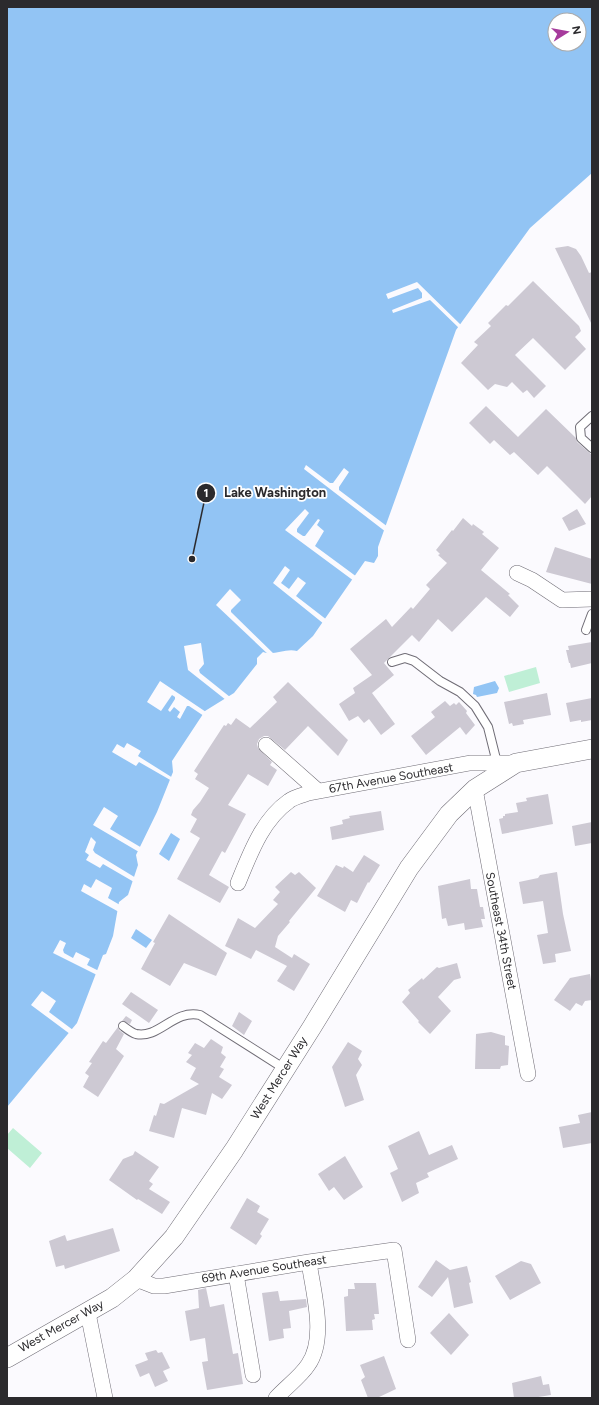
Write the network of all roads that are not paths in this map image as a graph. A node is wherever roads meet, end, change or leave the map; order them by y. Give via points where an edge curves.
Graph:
1 (592, 416) edge
2 (592, 448) edge
3 (517, 573) dead end
4 (592, 599) edge
5 (592, 614) edge
6 (586, 630) dead end
7 (392, 662) dead end
8 (266, 745) dead end
9 (592, 749) edge
10 (506, 763) junction
11 (475, 789) junction
12 (318, 791) junction
13 (238, 883) dead end
14 (123, 1026) dead end
15 (285, 1070) junction
16 (528, 1074) dead end
17 (309, 1262) junction
18 (236, 1274) junction
19 (136, 1279) junction
20 (88, 1313) junction
21 (408, 1340) dead end
22 (7, 1358) edge
23 (253, 1375) dead end
24 (105, 1398) edge
25 (276, 1398) edge

1 - 2 lane via 580,427 581,438
3 - 4 street via 562,600
5 - 6 lane
7 - 10 lane via 406,658 414,661 440,681 460,692 475,706
8 - 12 street
9 - 10 street, 67th Avenue Southeast
10 - 11 street, West Mercer Way
10 - 12 street, 67th Avenue Southeast via 470,763
11 - 15 street, West Mercer Way via 449,814 409,868
11 - 16 street, Southeast 34th Street
12 - 13 street, 67th Avenue Southeast via 289,800 274,815 258,836
14 - 15 lane via 134,1034 142,1035 183,1015 200,1015
15 - 19 street, West Mercer Way via 174,1237
17 - 18 street, 69th Avenue Southeast
17 - 21 street, 69th Avenue Southeast via 394,1250
17 - 25 street via 318,1342 308,1365
18 - 19 street, 69th Avenue Southeast via 164,1286 154,1286
18 - 23 street
19 - 20 street, West Mercer Way
20 - 22 street, West Mercer Way
20 - 24 street

